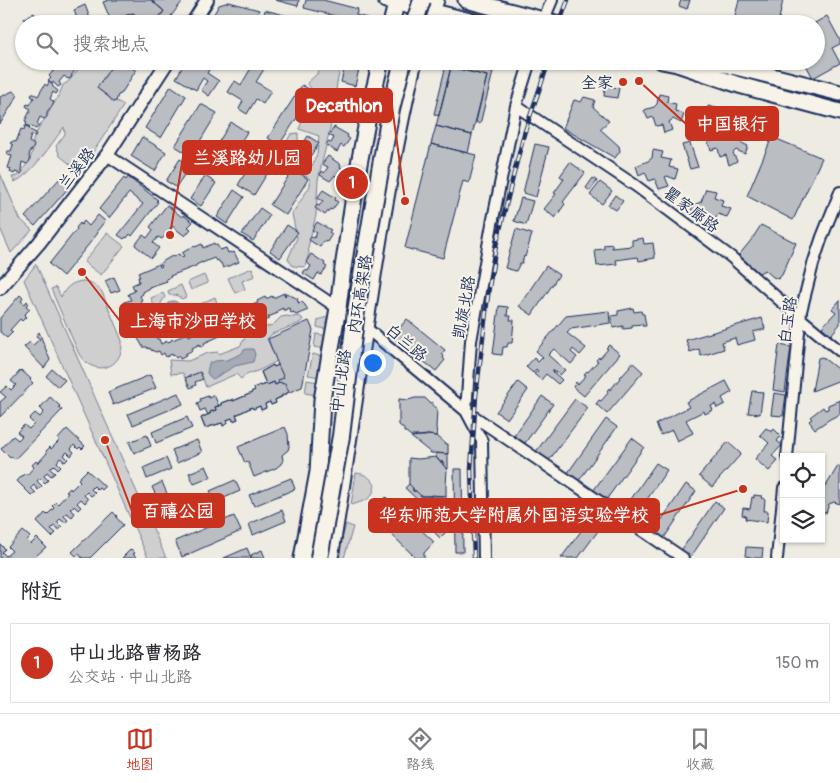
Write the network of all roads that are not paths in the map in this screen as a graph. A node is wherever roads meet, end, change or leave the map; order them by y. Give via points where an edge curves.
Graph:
1 (208, 0) edge
2 (466, 0) edge
3 (552, 0) edge
4 (397, 1) edge
5 (429, 9) edge
6 (198, 15) edge
7 (393, 15) edge
8 (400, 15) edge
9 (450, 15) edge
10 (518, 15) edge
11 (546, 15) edge
12 (162, 70) edge
13 (379, 70) edge
14 (390, 70) edge
15 (401, 70) edge
16 (412, 70) edge
17 (527, 70) edge
18 (695, 70) edge
19 (748, 70) edge
20 (840, 93) edge
21 (516, 106) junction
22 (840, 112) edge
23 (107, 155) junction
24 (840, 192) edge
25 (0, 288) edge
26 (338, 308) junction
27 (801, 319) junction
28 (365, 327) junction
29 (840, 351) edge
30 (466, 410) junction
31 (787, 453) edge
32 (783, 498) edge
33 (302, 558) edge
34 (308, 558) edge
35 (319, 558) edge
36 (330, 558) edge
37 (484, 558) edge
38 (683, 558) edge
39 (777, 558) edge

1 - 6 street
2 - 10 main road
3 - 11 street
4 - 5 main road
4 - 7 main road
4 - 8 highway
5 - 9 main road
12 - 23 street, 兰溪路
13 - 26 main road, 中山北路 via 359,164
14 - 34 highway, 内环高架路 via 362,211 331,434
15 - 35 highway, 内环高架路, bridge via 356,311 341,436
16 - 28 main road, 中山北路 via 390,173
17 - 21 street, 凯旋北路
18 - 22 main road
19 - 20 main road
21 - 27 street, 瞿家廊路 via 636,186 731,257
21 - 30 street, 凯旋北路 via 472,341
23 - 25 street, 兰溪路
23 - 26 street, 白兰路
24 - 27 street, 白玉路 via 813,264
26 - 28 street, 白兰路
26 - 33 main road, 中山北路 via 322,400 318,472
27 - 29 street, 瞿家廊路
27 - 31 street, 白玉路
28 - 30 street, 白兰路
28 - 36 main road, 中山北路
30 - 37 street via 482,441
30 - 38 street, 白兰路
32 - 39 street

